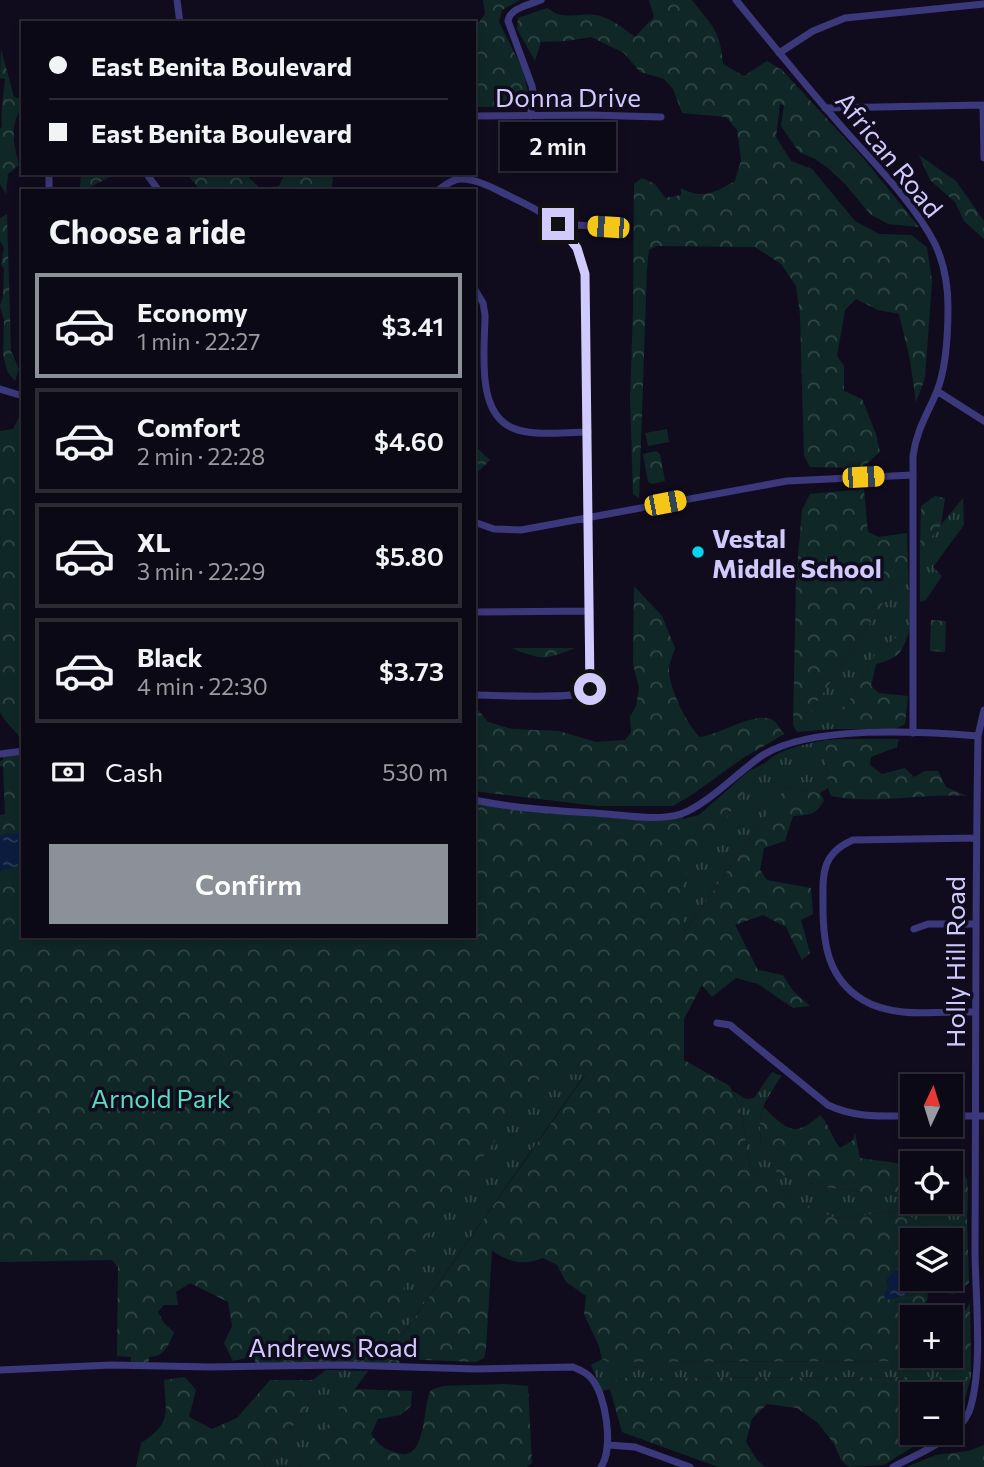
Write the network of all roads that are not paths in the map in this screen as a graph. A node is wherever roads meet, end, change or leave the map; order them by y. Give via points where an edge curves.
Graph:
1 (177, 0) edge
2 (541, 0) edge
3 (736, 0) edge
4 (984, 4) edge
5 (180, 21) edge
6 (779, 53) junction
7 (984, 106) edge
8 (825, 108) junction
9 (476, 116) edge
10 (530, 116) junction
11 (661, 117) dead end
12 (984, 158) edge
13 (462, 176) edge
14 (440, 189) edge
15 (608, 227) dead end
16 (562, 228) junction
17 (476, 291) edge
18 (0, 388) edge
19 (937, 391) junction
20 (21, 395) edge
21 (984, 421) edge
22 (588, 432) junction
23 (913, 475) junction
24 (589, 518) junction
25 (476, 523) edge
26 (590, 611) junction
27 (476, 612) edge
28 (476, 695) edge
29 (984, 710) edge
30 (913, 733) junction
31 (978, 736) junction
32 (21, 751) edge
33 (0, 754) edge
34 (981, 773) edge
35 (476, 800) edge
36 (976, 838) junction
37 (975, 862) junction
38 (984, 862) edge
39 (974, 924) junction
40 (914, 929) dead end
41 (974, 960) junction
42 (984, 961) edge
43 (975, 1012) junction
44 (718, 1023) dead end
45 (900, 1116) edge
46 (963, 1116) edge
47 (974, 1116) junction
48 (984, 1116) edge
49 (0, 1370) edge
50 (609, 1445) junction
51 (601, 1467) edge
52 (690, 1467) edge
53 (893, 1467) edge

1 - 5 street
2 - 10 street via 513,12 508,22 532,86
3 - 6 street, African Road
4 - 6 street via 845,18 813,31
6 - 8 street, African Road
7 - 8 street
7 - 12 street
8 - 19 street, African Road via 916,215 936,246 948,309 944,367
9 - 10 street, Donna Drive
10 - 11 street, Donna Drive
13 - 14 street
13 - 16 street via 526,204
15 - 16 street
16 - 22 street via 577,248 585,274
17 - 22 street via 485,315 487,397 500,419 527,432
18 - 20 street
19 - 21 street
19 - 23 street, African Road via 915,442
22 - 24 street
23 - 24 street via 787,481
23 - 30 street, African Road
24 - 25 street via 521,530
24 - 26 street
26 - 27 street
26 - 28 street via 590,689 586,694
29 - 31 street, Holly Hill Road
30 - 31 street
30 - 35 street via 800,740 764,755 692,809 668,817
31 - 34 street, Holly Hill Road
32 - 33 street
34 - 36 street, Holly Hill Road
36 - 37 street, Holly Hill Road
36 - 43 street via 853,840 836,850 823,875 824,942 834,971 849,990 874,1006 895,1010
37 - 38 street
37 - 39 street, Holly Hill Road
39 - 40 street via 928,924
39 - 41 street, Holly Hill Road
41 - 42 street
41 - 43 street, Holly Hill Road
43 - 47 street, Holly Hill Road
44 - 45 street via 730,1025 828,1105 860,1116
46 - 47 street
47 - 48 street
47 - 53 street, Holly Hill Road via 978,1365 974,1394 963,1422 952,1433
49 - 50 street, Andrews Road via 111,1365 573,1367 596,1386
50 - 51 street
50 - 52 street via 635,1447

